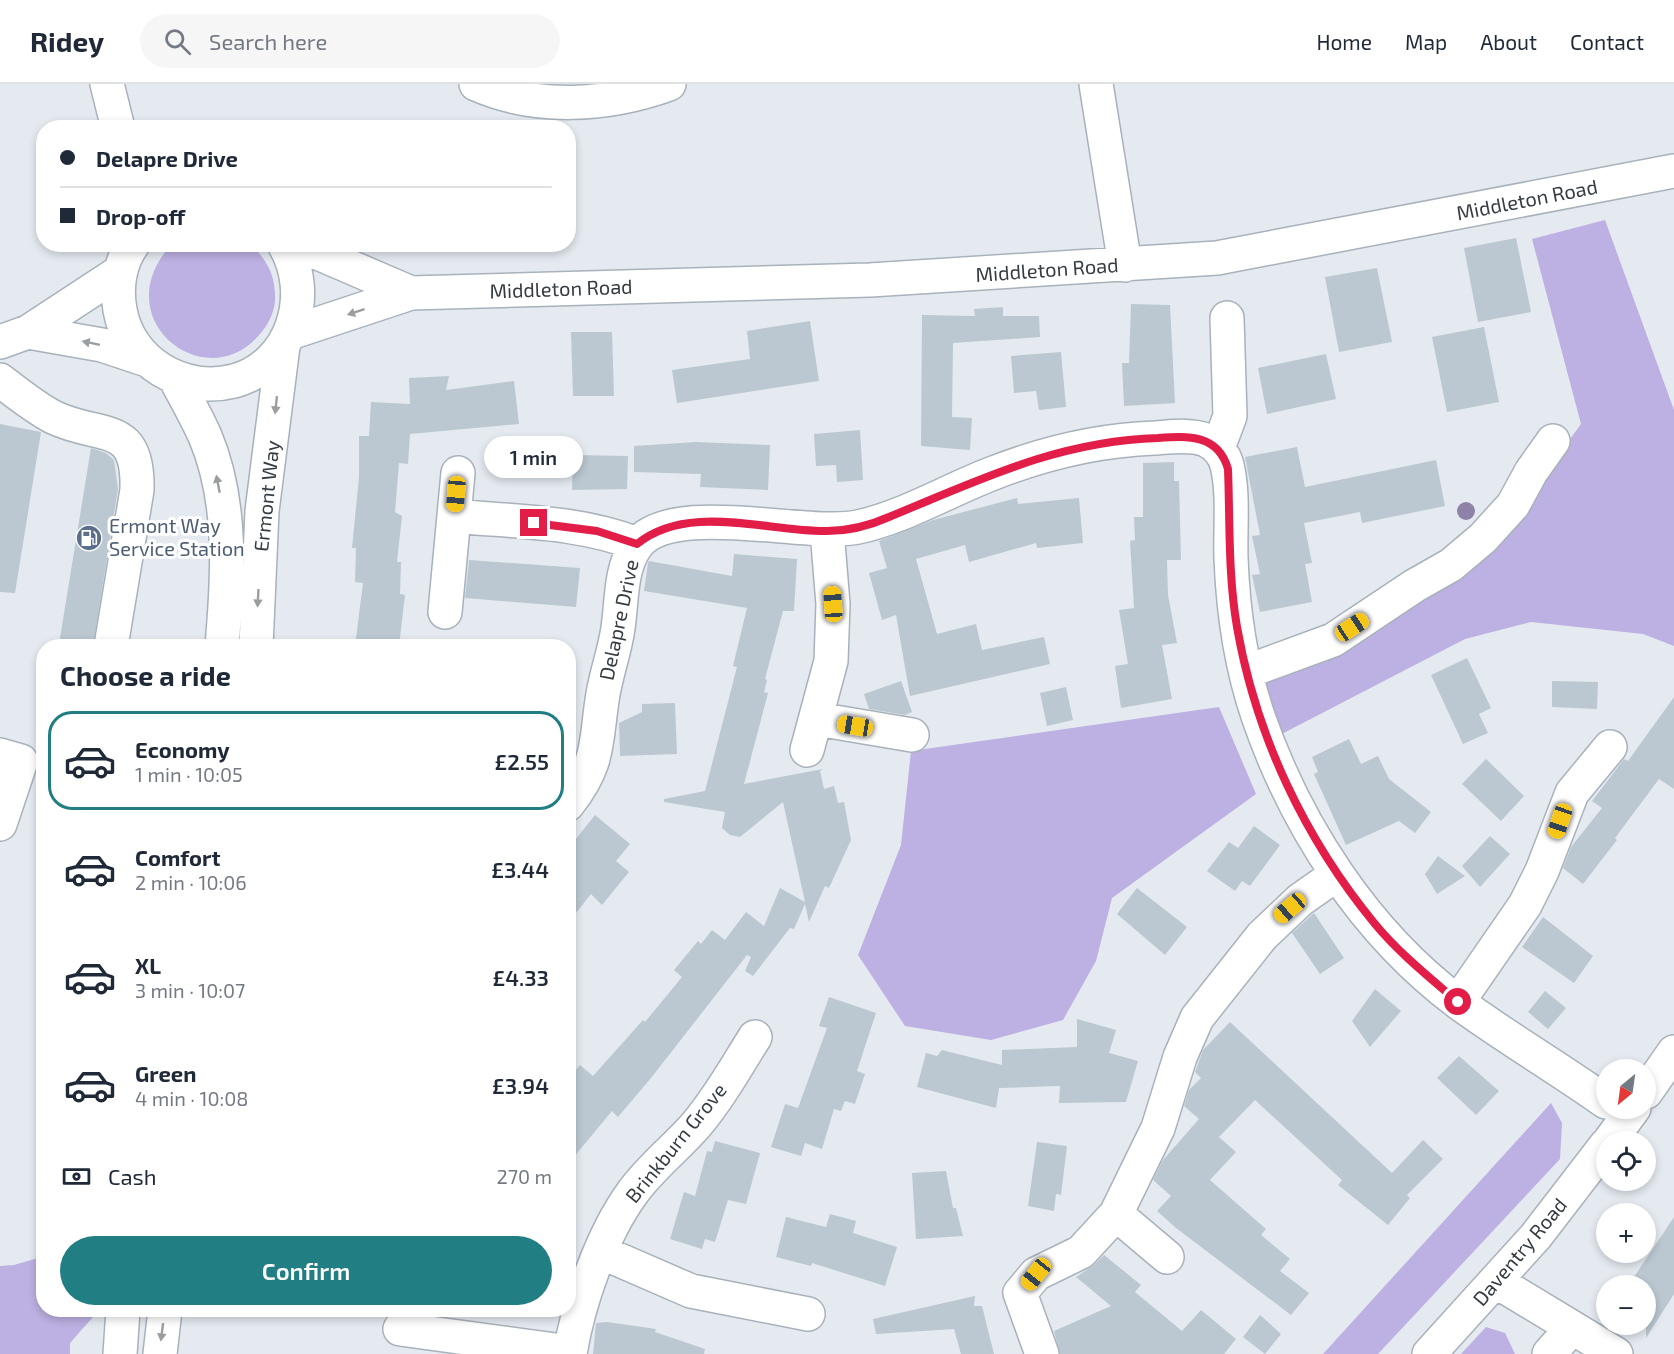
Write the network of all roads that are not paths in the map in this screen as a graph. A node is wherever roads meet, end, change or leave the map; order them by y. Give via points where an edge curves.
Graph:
1 (107, 84) edge
2 (476, 84) edge
3 (669, 84) edge
4 (1096, 84) edge
5 (118, 120) edge
6 (1674, 171) edge
7 (129, 252) edge
8 (289, 252) edge
9 (316, 252) edge
10 (1125, 265) junction
11 (411, 293) junction
12 (1227, 318) dead end
13 (14, 337) edge
14 (287, 340) junction
15 (147, 360) junction
16 (175, 378) junction
17 (0, 380) edge
18 (1553, 441) dead end
19 (1218, 448) junction
20 (458, 473) dead end
21 (454, 516) junction
22 (827, 531) junction
23 (637, 544) junction
24 (445, 612) dead end
25 (112, 639) edge
26 (222, 639) edge
27 (256, 639) edge
28 (1246, 672) junction
29 (912, 735) dead end
30 (1610, 747) dead end
31 (0, 755) edge
32 (576, 792) edge
33 (0, 824) edge
34 (1337, 874) junction
35 (1458, 1002) junction
36 (755, 1037) dead end
37 (1674, 1052) edge
38 (1656, 1074) edge
39 (1596, 1099) edge
40 (1619, 1119) edge
41 (1116, 1214) junction
42 (601, 1252) junction
43 (1167, 1257) dead end
44 (1497, 1282) junction
45 (808, 1314) dead end
46 (123, 1317) edge
47 (164, 1317) edge
48 (400, 1329) dead end
49 (1571, 1329) junction
50 (570, 1353) edge
51 (120, 1354) edge
52 (160, 1354) edge
53 (1041, 1354) edge
54 (1429, 1354) edge
55 (1549, 1354) edge
56 (1616, 1354) edge

1 - 5 street
2 - 3 street via 518,97 579,103 641,94
4 - 10 street
6 - 10 street, Middleton Road via 1216,258
7 - 13 street
7 - 15 street via 118,296 122,319
8 - 14 street, Ermont Way via 299,284 298,309
9 - 11 street, Middleton Road
10 - 11 street, Middleton Road via 870,280
11 -> 14 street, Middleton Road
12 - 19 street via 1230,416
15 -> 13 street via 102,345
14 - 16 street via 261,368 235,381 205,384
14 -> 27 street, Ermont Way via 262,511
15 - 16 street
26 -> 16 street, Ermont Way via 227,552 223,511 206,438
17 - 25 street via 53,417 108,433 129,446 135,455 137,490
18 - 28 street via 1513,505 1451,565 1333,640
19 - 22 street, Delapre Drive via 1208,441 1181,437 1134,438 1065,449 992,473 886,519
19 - 28 street via 1228,469 1232,583
20 - 21 street
21 - 23 street via 574,526
21 - 24 street
22 - 23 street, Delapre Drive via 697,523 665,527
22 - 29 street via 834,629 831,661 812,735
23 - 32 street, Delapre Drive via 625,576 596,755
28 - 34 street via 1256,711 1282,776
30 - 35 street via 1572,793 1525,905
31 - 33 street via 21,761
34 - 35 street via 1400,951
34 - 41 street via 1300,900 1262,936 1197,1018 1158,1128
35 - 39 street
36 - 42 street, Brinkburn Grove via 708,1110 632,1193
37 - 38 street, Daventry Road
40 - 44 street, Daventry Road
41 - 43 street
41 - 53 street via 1081,1252 1036,1274 1020,1293
42 - 45 street via 691,1291
42 - 50 street, Brinkburn Grove via 576,1322
44 - 49 street
44 - 54 street, Daventry Road
46 - 51 street
47 -> 52 street
48 - 50 street
49 - 55 street
49 - 56 street

